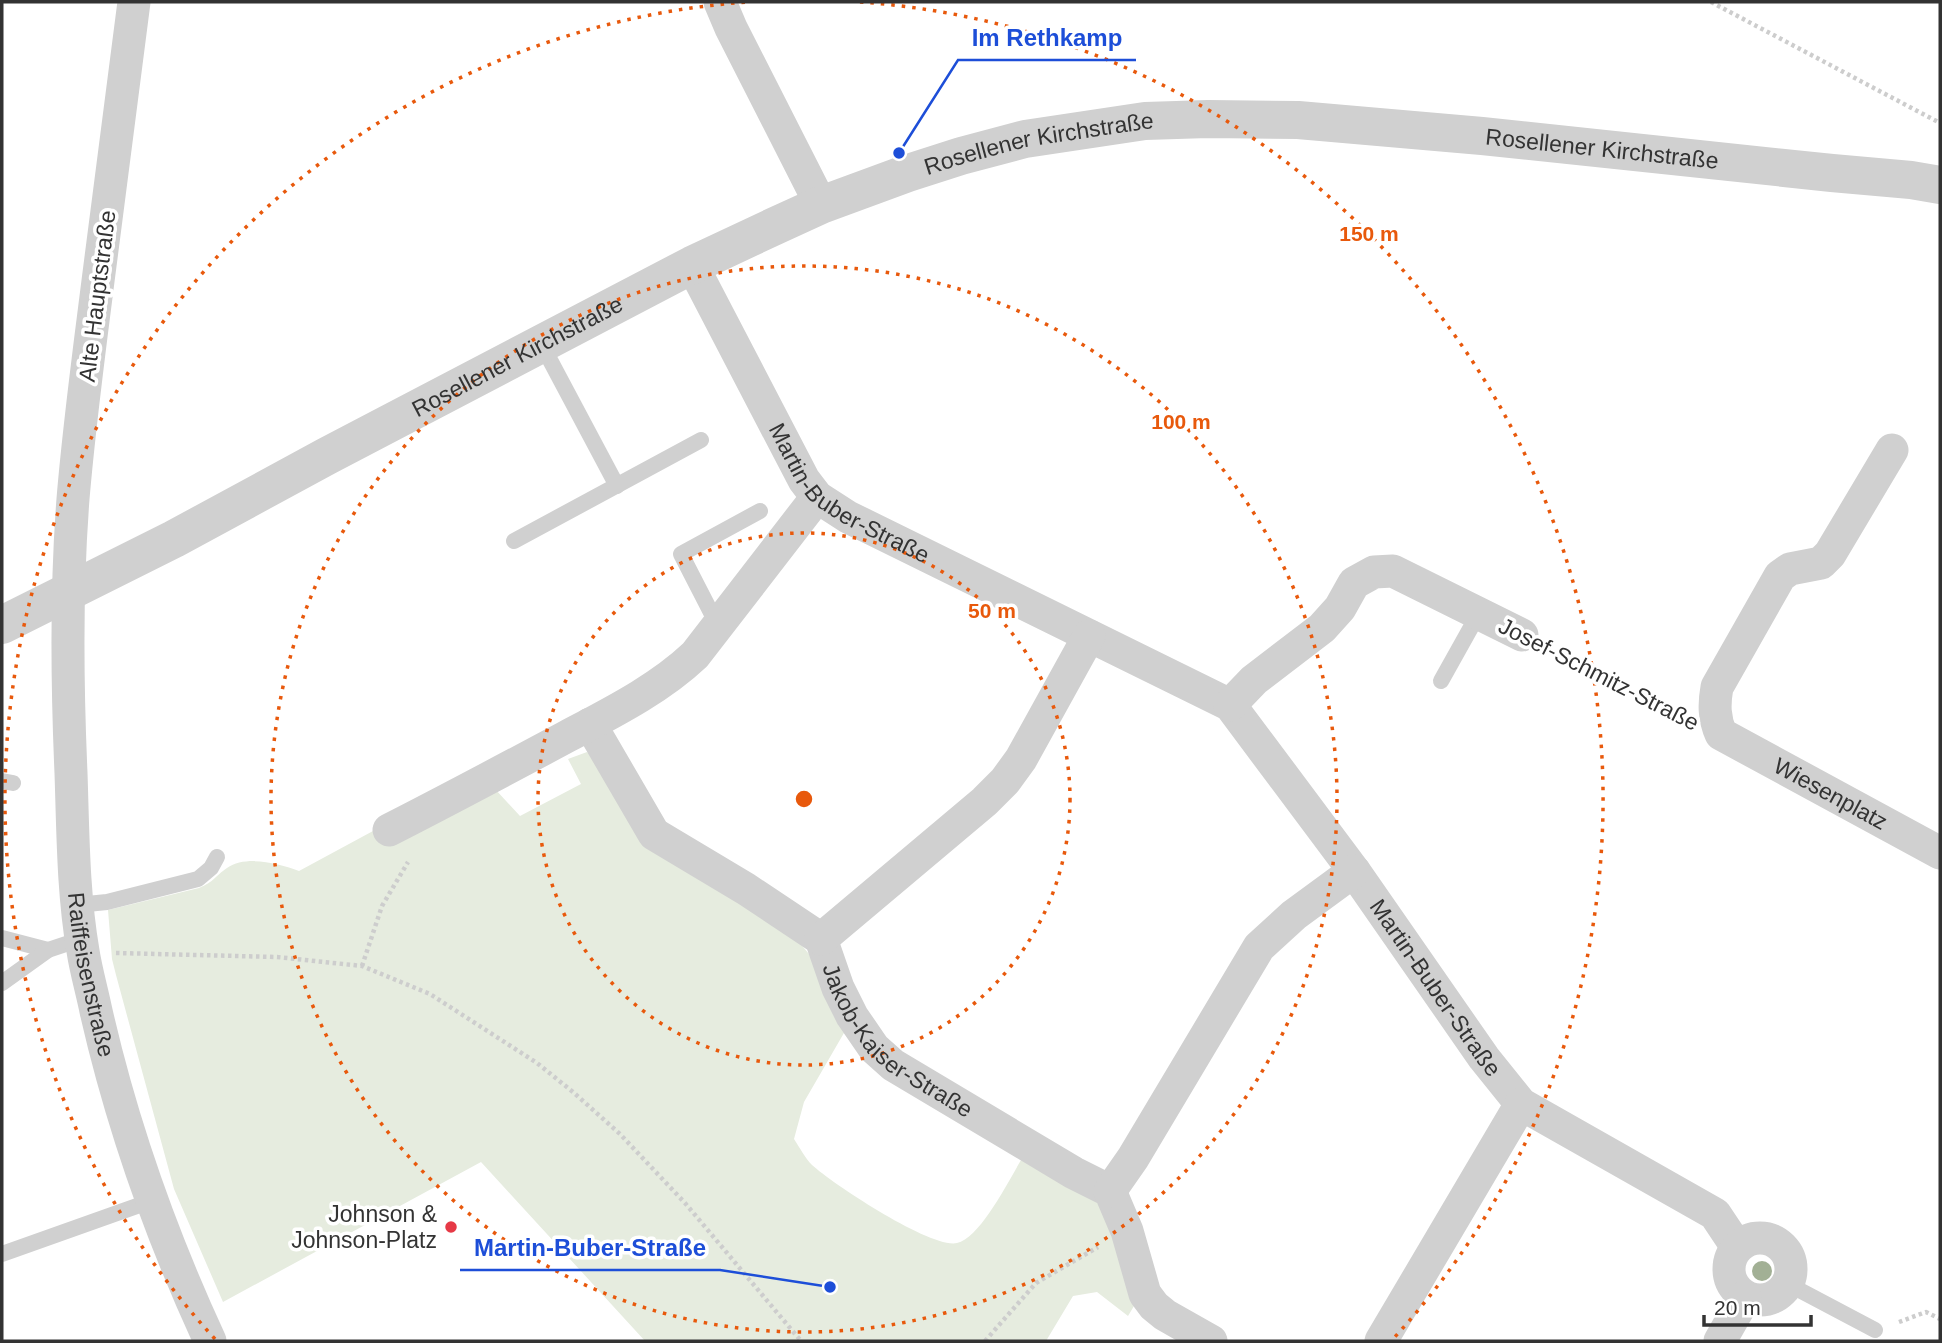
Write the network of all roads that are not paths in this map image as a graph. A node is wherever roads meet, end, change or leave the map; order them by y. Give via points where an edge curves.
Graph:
1 (134, 2) edge
2 (720, 2) edge
3 (1940, 185) edge
4 (821, 205) junction
5 (692, 265) junction
6 (542, 345) junction
7 (701, 440) dead end
8 (1892, 450) dead end
9 (617, 486) junction
10 (817, 497) junction
11 (760, 511) dead end
12 (514, 541) dead end
13 (68, 591) junction
14 (1479, 613) junction
15 (2, 625) edge
16 (718, 626) junction
17 (1522, 635) road end
18 (1089, 636) junction
19 (1441, 681) dead end
20 (1230, 705) junction
21 (590, 724) junction
22 (1721, 734) joint
23 (389, 830) dead end
24 (1940, 853) edge
25 (217, 857) dead end
26 (1354, 871) junction
27 (78, 905) junction
28 (2, 938) edge
29 (821, 939) junction
30 (82, 946) junction
31 (48, 950) junction
32 (2, 983) edge
33 (1521, 1104) junction
34 (1110, 1191) junction
35 (151, 1201) junction
36 (1737, 1247) junction
37 (2, 1254) edge
38 (1788, 1284) junction
39 (1745, 1297) junction
40 (1875, 1330) road end
41 (210, 1341) edge
42 (1211, 1341) edge
43 (1381, 1341) edge
44 (1720, 1341) edge

1 - 13 street, Alte Hauptstraße via 88,362
2 - 4 street
3 - 4 street, Rosellener Kirchstraße via 1469,135 1298,120 1208,118 1145,121 1026,139 908,173
4 - 5 street, Rosellener Kirchstraße
5 - 6 street, Rosellener Kirchstraße
5 - 10 street, Martin-Buber-Straße via 794,462
6 - 9 lane
6 - 13 street, Rosellener Kirchstraße
7 - 9 lane
8 - 22 street, Josef-Schmitz-Straße via 1830,554 1821,563 1790,569 1772,587 1717,687 1715,715
9 - 12 lane
10 - 16 street
10 - 18 street, Martin-Buber-Straße via 848,517
11 - 16 lane via 681,554
13 - 15 street, Rosellener Kirchstraße
13 - 27 street, Raiffeisenstraße
14 - 17 street, Josef-Schmitz-Straße
14 - 19 lane
14 - 20 street, Josef-Schmitz-Straße via 1393,571 1374,572 1354,583 1322,628 1254,680
16 - 21 street via 680,669
18 - 20 street, Martin-Buber-Straße
18 - 29 street via 1005,781
20 - 26 street, Martin-Buber-Straße
21 - 23 street
21 - 29 street, Jakob-Kaiser-Straße via 654,834
22 - 24 street, Wiesenplatz
25 - 27 lane via 198,880
26 - 33 street, Martin-Buber-Straße
26 - 34 street via 1259,947
27 - 30 street, Raiffeisenstraße
28 - 31 lane
29 - 34 street, Jakob-Kaiser-Straße via 852,1016 874,1048 893,1065
30 - 31 lane
30 - 35 street, Raiffeisenstraße via 108,1062
31 - 32 lane
33 - 36 street, Martin-Buber-Straße via 1715,1214
33 - 43 street
34 - 42 street via 1145,1294 1165,1315
35 - 37 lane
35 - 41 street, Raiffeisenstraße
36 - 38 street via 1758,1238 1779,1244 1791,1262
36 - 39 street via 1728,1274
38 - 39 street via 1769,1300
38 - 40 lane
39 - 44 street

